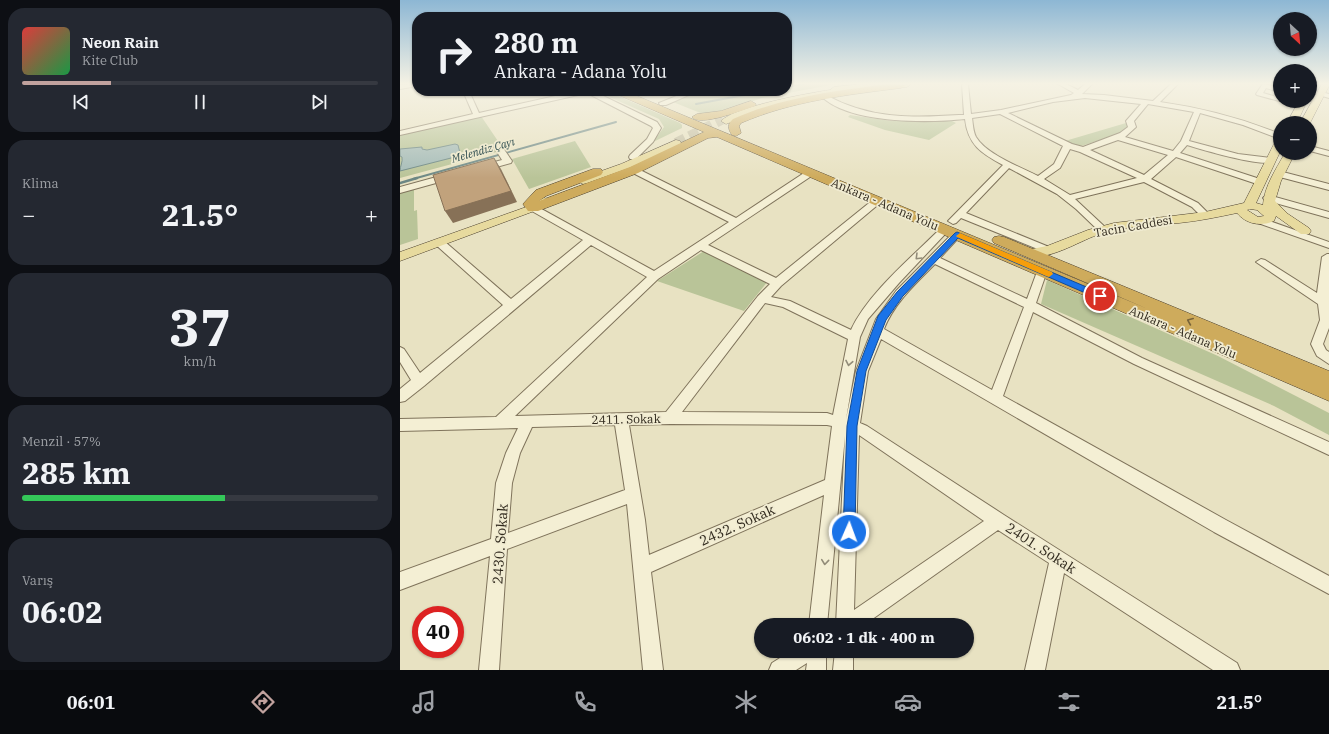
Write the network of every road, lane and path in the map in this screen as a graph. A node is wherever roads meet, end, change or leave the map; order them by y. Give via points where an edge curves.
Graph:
1 (480, 115) edge
2 (637, 115) edge
3 (684, 115) edge
4 (687, 115) edge
5 (716, 115) edge
6 (735, 115) edge
7 (737, 115) edge
8 (750, 115) edge
9 (874, 115) edge
10 (975, 115) edge
11 (1008, 115) edge
12 (1135, 115) edge
13 (1196, 115) edge
14 (1222, 115) edge
15 (477, 116) joint
16 (969, 116) junction
17 (694, 119) junction
18 (400, 133) edge
19 (736, 133) junction
20 (719, 134) junction
21 (1273, 134) edge
22 (1118, 137) junction
23 (682, 141) junction
24 (1185, 142) junction
25 (1067, 145) junction
26 (498, 147) dead end
27 (1083, 150) junction
28 (1317, 150) edge
29 (1174, 154) junction
30 (1329, 154) edge
31 (1273, 157) edge
32 (633, 158) junction
33 (1286, 160) edge
34 (1271, 161) junction
35 (1008, 164) junction
36 (634, 170) junction
37 (472, 171) edge
38 (810, 173) junction
39 (458, 174) edge
40 (1279, 174) junction
41 (1038, 178) junction
42 (1145, 179) junction
43 (1260, 182) junction
44 (1329, 187) edge
45 (400, 190) edge
46 (1068, 198) junction
47 (877, 201) junction
48 (532, 206) junction
49 (1245, 207) junction
50 (1265, 211) junction
51 (1329, 215) edge
52 (1206, 216) junction
53 (737, 222) junction
54 (954, 225) junction
55 (1102, 230) junction
56 (1305, 231) joint
57 (590, 240) junction
58 (440, 242) junction
59 (701, 246) junction
60 (1063, 246) junction
61 (1328, 249) edge
62 (400, 251) edge
63 (1050, 251) junction
64 (1032, 254) junction
65 (400, 257) edge
66 (934, 259) junction
67 (1261, 262) dead end
68 (1066, 267) junction
69 (1042, 271) junction
70 (654, 276) junction
71 (777, 283) junction
72 (762, 299) junction
73 (1323, 302) junction
74 (1030, 305) junction
75 (511, 306) junction
76 (877, 331) junction
77 (1206, 335) junction
78 (854, 337) junction
79 (400, 352) edge
80 (1329, 359) edge
81 (1329, 369) edge
82 (1329, 379) edge
83 (419, 382) junction
84 (1329, 393) edge
85 (400, 397) edge
86 (996, 398) junction
87 (1329, 404) edge
88 (670, 418) junction
89 (621, 419) junction
90 (500, 422) junction
91 (528, 422) junction
92 (845, 424) junction
93 (400, 425) edge
94 (1329, 449) edge
95 (833, 484) junction
96 (633, 494) junction
97 (998, 521) junction
98 (500, 543) junction
99 (1058, 560) junction
100 (642, 567) junction
101 (400, 581) edge
102 (1329, 585) edge
103 (819, 618) edge
104 (845, 618) edge
105 (859, 618) edge
106 (797, 658) edge
107 (817, 658) edge
108 (844, 658) edge
109 (489, 670) edge
110 (653, 670) edge
111 (779, 670) edge
112 (816, 670) edge
113 (843, 670) edge
114 (1035, 670) edge
115 (1230, 670) edge

1 - 15 street
2 - 32 street via 657,128 654,135
3 - 17 highway, Ankara - Adana Yolu
4 - 17 highway, Ankara - Adana Yolu
5 - 17 highway
6 - 7 main road via 724,120
8 - 19 highway via 734,124
9 - 16 street via 912,119
10 - 16 street
11 - 25 street
12 - 22 street via 1130,121 1132,127 1129,132
13 - 24 street
14 - 21 street
15 - 18 street
16 - 35 street via 972,136 977,144
17 - 19 highway, Ankara - Adana Yolu
17 - 20 highway, Ankara - Adana Yolu
17 - 23 highway
19 - 54 highway, Ankara - Adana Yolu
20 - 23 highway
20 - 38 highway, Ankara - Adana Yolu
22 - 27 street
22 - 29 street
23 - 32 highway
23 - 36 highway
23 - 48 main road via 630,167
24 - 29 street
24 - 34 street via 1256,160
25 - 27 street
25 - 41 street via 1061,163
26 - 37 street via 507,160
27 - 42 street
28 - 30 street
29 - 42 street
29 - 43 street
31 - 34 main road
32 - 48 highway via 546,190 535,198
33 - 40 main road
34 - 43 main road
35 - 41 street
35 - 54 street
36 - 48 highway
36 - 53 street
38 - 47 highway, Ankara - Adana Yolu
38 - 53 street
39 - 45 street
40 - 44 street
40 - 50 main road
41 - 46 street
42 - 46 street
42 - 52 street via 1195,205
43 - 49 main road
46 - 55 street
47 - 54 highway, Ankara - Adana Yolu
47 - 71 street
48 - 57 street
48 - 58 main road
48 - 62 main road
49 - 50 main road via 1257,206
49 - 50 main road via 1242,213
49 - 52 main road, Tacin Caddesi
50 - 51 street
50 - 52 main road, Tacin Caddesi
50 - 56 main road via 1284,217
50 - 61 street
52 - 55 main road, Tacin Caddesi
53 - 59 street
54 - 63 street
54 - 64 highway, Ankara - Adana Yolu
54 - 66 street
54 - 69 highway, Ankara - Adana Yolu
54 -> 78 street via 895,280 863,317
55 - 60 main road, Tacin Caddesi
56 - 61 street
57 - 70 street
57 - 75 street
58 - 65 main road
58 - 75 street
59 - 70 street
59 - 71 street
60 - 63 main road, Tacin Caddesi
60 - 68 main road via 1059,255
61 - 73 street
63 - 64 main road, Tacin Caddesi
64 - 68 highway, Ankara - Adana Yolu
66 - 74 street
66 - 76 street via 900,294 882,319
67 - 73 street
77 -> 68 highway, Ankara - Adana Yolu
69 - 74 street
69 - 77 highway, Ankara - Adana Yolu
70 - 90 street
71 - 72 street
72 - 78 street via 786,304
72 - 88 street
73 - 80 street via 1326,320 1317,344 1321,353
74 - 86 street
74 - 94 street via 1138,361
75 - 83 street
76 - 86 street
76 - 92 street
77 - 81 highway via 1266,346
77 - 82 highway, Ankara - Adana Yolu
77 - 84 highway, Ankara - Adana Yolu
77 - 87 highway
78 -> 92 street
79 - 83 street
83 - 85 street
86 - 102 street via 1208,520
88 - 89 street, 2411. Sokak
88 - 92 street, 2411. Sokak via 820,419
89 - 91 street, 2411. Sokak
89 - 96 street
90 - 91 street, 2411. Sokak
90 - 93 street, 2411. Sokak
91 - 98 street, 2430. Sokak via 513,454 504,483
92 - 95 street
92 - 97 street, 2401. Sokak via 862,430
92 - 104 street
95 - 100 street, 2432. Sokak
95 -> 103 street
96 - 98 street
96 - 100 street
97 - 99 street, 2401. Sokak
97 - 105 street
98 - 101 street
98 - 109 street, 2430. Sokak
99 - 114 street
99 - 115 street, 2401. Sokak
100 - 110 street
106 - 111 street
107 - 112 street
108 - 113 street

